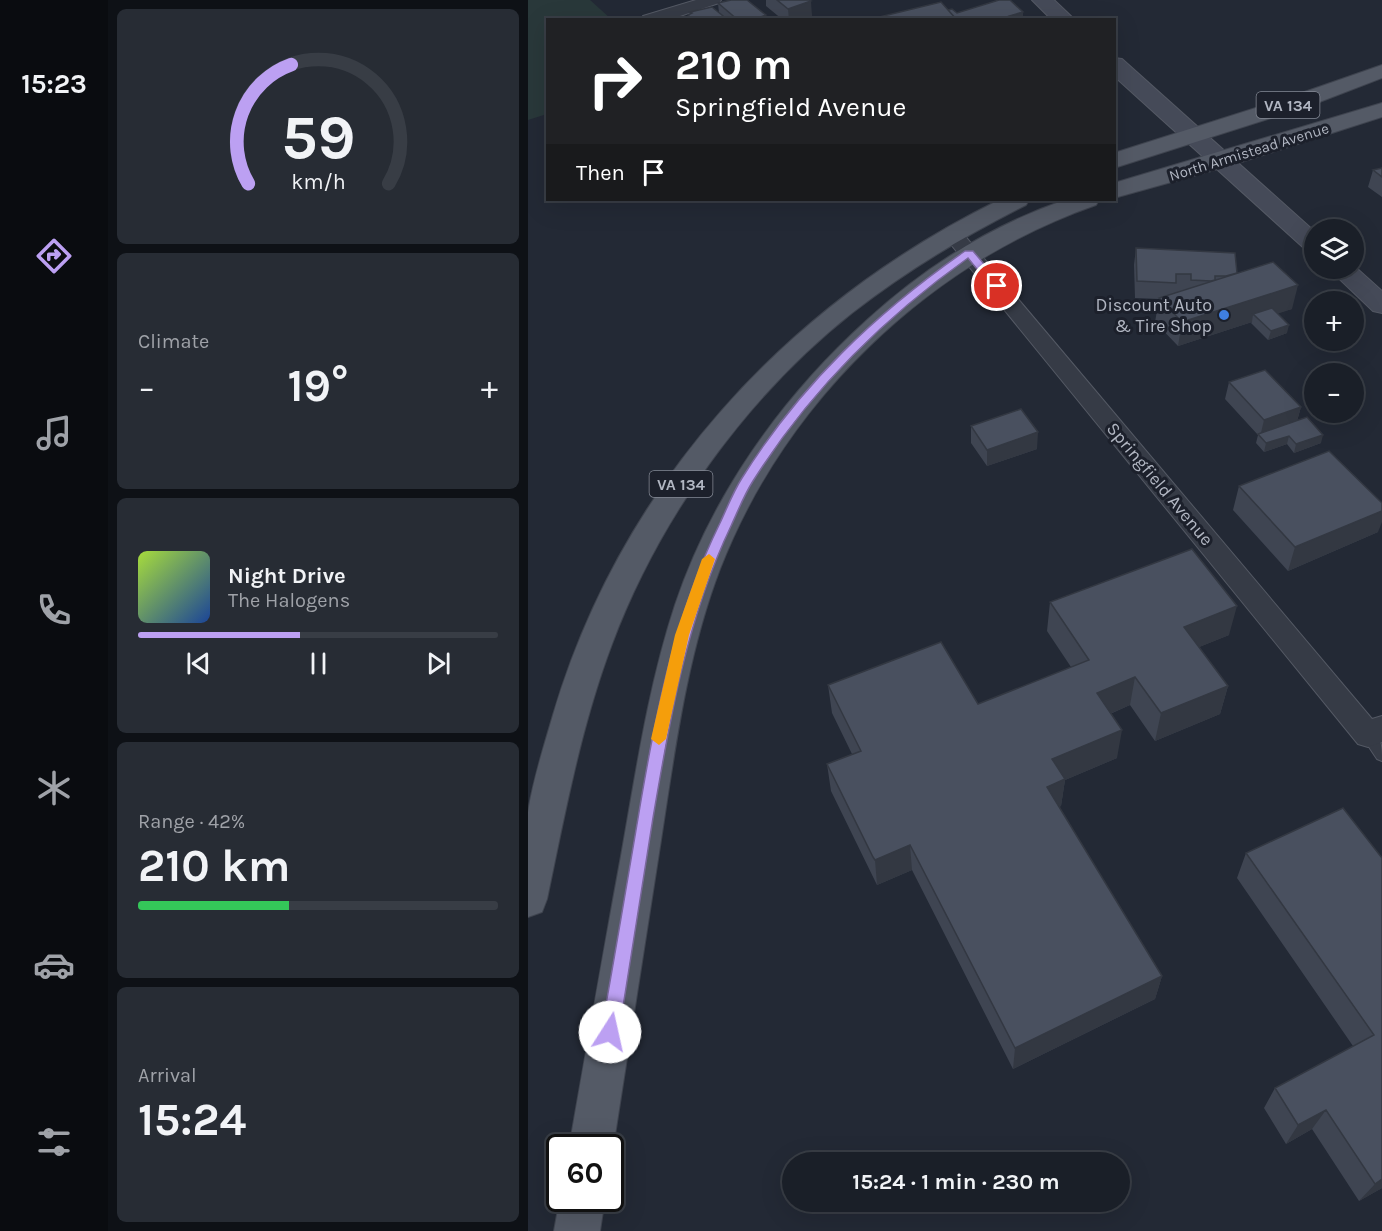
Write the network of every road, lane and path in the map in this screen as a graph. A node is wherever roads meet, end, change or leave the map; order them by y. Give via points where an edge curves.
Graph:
1 (713, 0) edge
2 (1042, 0) edge
3 (655, 18) edge
4 (1063, 18) edge
5 (1116, 66) edge
6 (1382, 71) edge
7 (1382, 110) edge
8 (1192, 136) junction
9 (1116, 160) edge
10 (1221, 161) junction
11 (1116, 190) edge
12 (1016, 201) edge
13 (1084, 201) edge
14 (1304, 235) edge
15 (961, 243) junction
16 (1353, 279) edge
17 (1382, 305) edge
18 (1377, 740) edge
19 (528, 899) edge
20 (593, 1134) edge
21 (580, 1212) edge
22 (577, 1231) edge

1 - 3 street
2 - 4 main road
5 - 8 main road
6 - 8 main road, North Armistead Avenue / VA 134
7 - 10 main road, North Armistead Avenue / VA 134
8 - 9 main road, North Armistead Avenue / VA 134
8 - 10 main road
10 - 11 main road, North Armistead Avenue / VA 134
10 - 14 main road
12 - 15 main road, VA 134
13 - 15 main road, VA 134
15 - 18 street, Springfield Avenue
15 - 19 main road, VA 134 via 885,275 820,327 741,407 700,456 657,521 639,549 596,641 562,745
15 - 20 main road, VA 134 via 920,287 851,348 795,413 746,481 704,568 682,635 660,733
16 - 17 main road
21 - 22 main road

